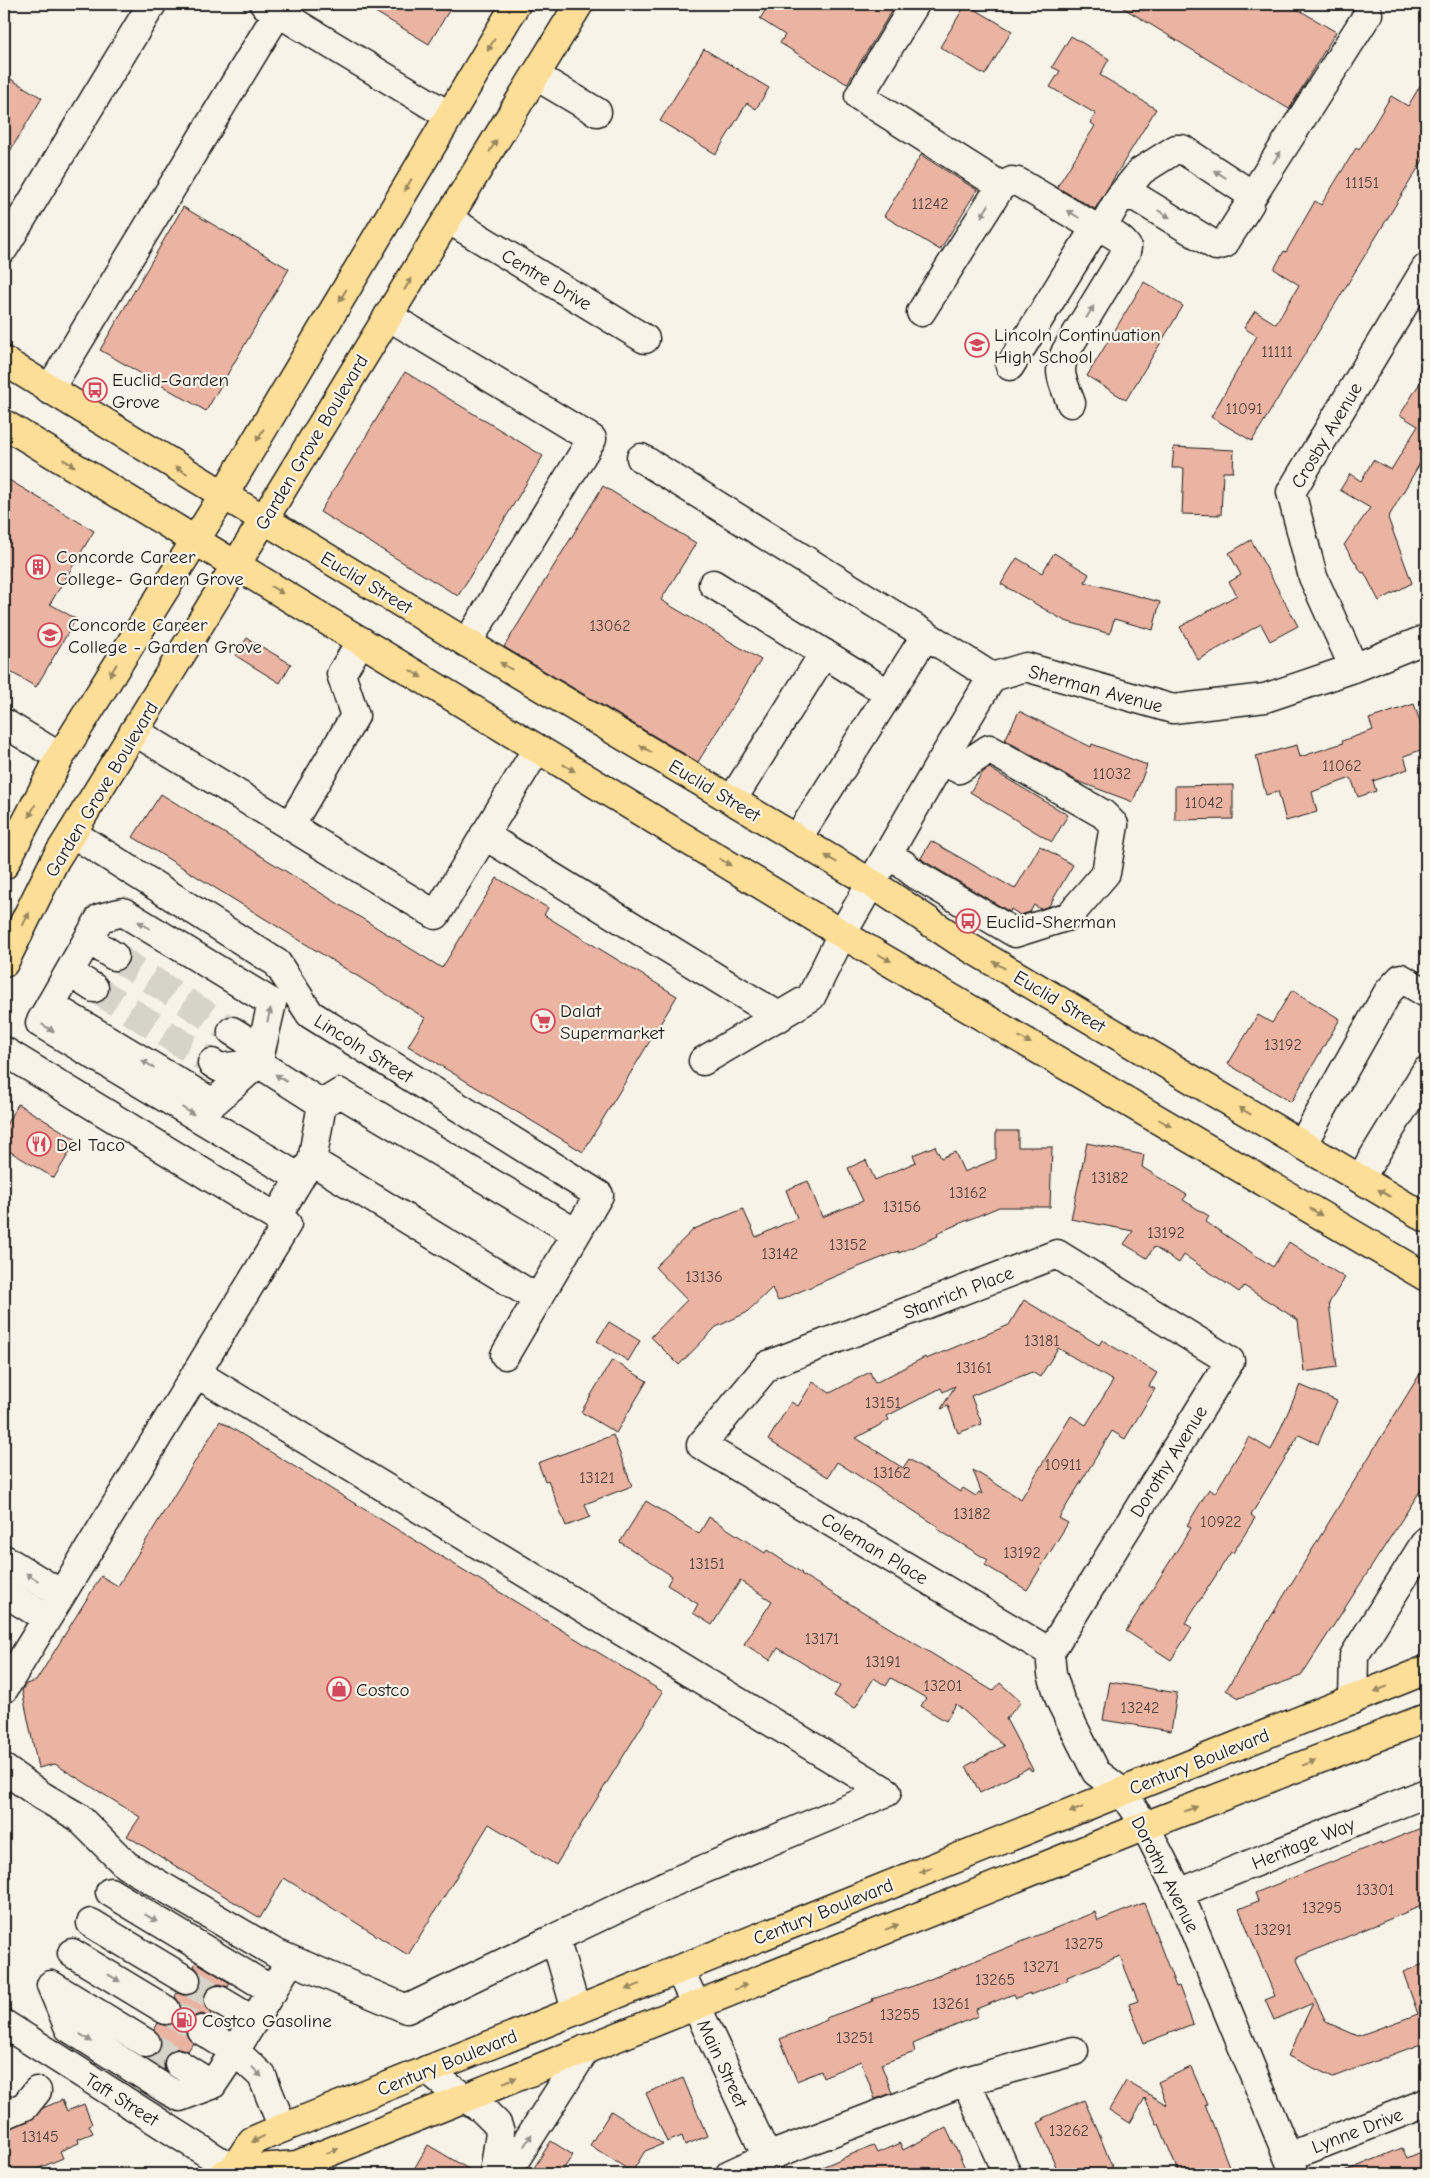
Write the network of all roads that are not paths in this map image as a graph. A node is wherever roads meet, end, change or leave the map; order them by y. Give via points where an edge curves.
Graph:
1 (152, 4) edge
2 (516, 4) edge
3 (579, 4) edge
4 (915, 4) edge
5 (275, 6) edge
6 (1364, 7) edge
7 (536, 76) junction
8 (597, 112) dead end
9 (448, 116) junction
10 (1001, 186) junction
11 (1120, 197) junction
12 (1251, 198) junction
13 (448, 219) junction
14 (1099, 228) junction
15 (4, 248) edge
16 (1426, 268) edge
17 (921, 312) dead end
18 (388, 316) junction
19 (645, 339) dead end
20 (4, 361) edge
21 (1010, 366) dead end
22 (49, 390) junction
23 (1070, 403) dead end
24 (4, 424) edge
25 (641, 458) dead end
26 (223, 496) junction
27 (264, 520) junction
28 (194, 540) junction
29 (235, 565) junction
30 (713, 584) dead end
31 (926, 635) junction
32 (1426, 639) edge
33 (360, 641) junction
34 (467, 643) junction
35 (824, 653) junction
36 (1354, 668) junction
37 (992, 677) junction
38 (889, 694) junction
39 (4, 722) edge
40 (134, 731) junction
41 (536, 749) junction
42 (60, 757) junction
43 (942, 762) junction
44 (732, 800) junction
45 (290, 826) junction
46 (72, 833) junction
47 (484, 835) junction
48 (797, 839) junction
49 (888, 856) junction
50 (4, 865) edge
51 (873, 884) junction
52 (842, 934) junction
53 (88, 939) junction
54 (114, 956) tunnel mouth
55 (4, 963) edge
56 (69, 972) junction
57 (94, 988) tunnel mouth
58 (1426, 994) edge
59 (50, 1006) junction
60 (780, 1017) junction
61 (232, 1031) tunnel mouth
62 (4, 1051) edge
63 (704, 1061) dead end
64 (212, 1063) tunnel mouth
65 (258, 1063) junction
66 (1426, 1071) edge
67 (322, 1104) junction
68 (1302, 1144) junction
69 (306, 1169) junction
70 (1360, 1179) junction
71 (276, 1218) junction
72 (1426, 1218) edge
73 (576, 1233) junction
74 (1426, 1277) edge
75 (538, 1299) junction
76 (504, 1355) dead end
77 (1230, 1361) joint
78 (196, 1374) junction
79 (701, 1445) joint
80 (1426, 1540) edge
81 (4, 1559) edge
82 (4, 1592) edge
83 (61, 1594) junction
84 (46, 1618) junction
85 (1050, 1652) junction
86 (1426, 1670) edge
87 (4, 1689) edge
88 (1354, 1700) junction
89 (1426, 1718) edge
90 (1357, 1744) junction
91 (4, 1769) edge
92 (1122, 1792) junction
93 (1426, 1793) edge
94 (1145, 1826) junction
95 (110, 1892) dead end
96 (1179, 1892) junction
97 (91, 1922) dead end
98 (555, 1938) junction
99 (72, 1953) dead end
100 (291, 1960) junction
101 (679, 1969) junction
102 (186, 1980) tunnel mouth
103 (273, 1991) junction
104 (219, 2000) tunnel mouth
105 (696, 2005) junction
106 (166, 2010) tunnel mouth
107 (576, 2010) junction
108 (254, 2021) junction
109 (4, 2024) edge
110 (201, 2030) tunnel mouth
111 (146, 2043) tunnel mouth
112 (586, 2049) junction
113 (235, 2051) junction
114 (1074, 2051) dead end
115 (179, 2064) tunnel mouth
116 (427, 2070) junction
117 (966, 2081) junction
118 (212, 2085) junction
119 (37, 2090) dead end
120 (464, 2098) junction
121 (1426, 2103) edge
122 (4, 2116) edge
123 (283, 2128) junction
124 (767, 2157) junction
125 (1291, 2166) edge
126 (232, 2173) edge
127 (495, 2174) edge
128 (730, 2174) edge
129 (1007, 2174) edge

1 - 15 street
2 -> 9 main road
3 - 7 main road, Garden Grove Boulevard
4 - 10 street via 859,96
5 - 9 street
5 - 22 street
12 -> 6 street
7 - 8 street
13 -> 7 main road, Garden Grove Boulevard
9 -> 26 main road
14 -> 10 street via 1018,182
10 -> 17 street
12 -> 11 street via 1249,192 1182,149 1176,149 1141,171
11 -> 12 street via 1136,197 1216,246 1224,244
11 - 14 street
18 -> 13 main road, Garden Grove Boulevard
13 - 19 street, Centre Drive
14 - 21 street
23 -> 14 street via 1059,365 1127,247
16 - 36 street, Crosby Avenue via 1291,492 1313,578
18 - 27 main road, Garden Grove Boulevard
18 - 34 street via 592,439
20 - 22 main road, Euclid Street
26 -> 22 main road, Euclid Street
24 -> 28 main road
25 - 31 street
26 - 27 main road, Euclid Street
26 - 28 main road
27 - 29 main road, Garden Grove Boulevard
27 - 34 main road, Euclid Street
28 - 29 main road
28 -> 42 main road
29 -> 33 main road
29 - 40 main road, Garden Grove Boulevard
30 - 35 street
31 - 37 street
31 - 38 street
32 - 36 street, Sherman Avenue
33 -> 41 main road
33 - 45 street via 341,674 355,716
44 -> 34 main road, Euclid Street
35 - 38 street
35 - 44 street
36 - 37 street, Sherman Avenue via 1265,698 1173,709 1026,667
37 - 43 street
38 - 48 street
39 - 42 street
40 - 45 street
40 - 46 main road, Garden Grove Boulevard
41 - 47 street
41 -> 52 main road
42 -> 50 main road
43 - 49 street
43 - 49 street via 959,769 989,748 1104,814 1114,825 1106,873 1069,916 1015,933
44 - 48 main road, Euclid Street
45 - 47 street via 436,915
55 -> 46 main road, Garden Grove Boulevard via 55,860
46 - 73 street, Lincoln Street via 277,963 310,1014 599,1195
47 - 60 street
51 -> 48 main road, Euclid Street
49 - 51 street
51 - 52 street
68 -> 51 main road, Euclid Street via 960,942
52 - 60 street via 811,997
52 -> 74 main road
53 - 54 street
53 - 56 street
65 -> 53 street via 272,1003 123,912 100,918
56 - 57 street
56 - 59 street
58 - 68 street via 1401,978 1388,992
65 -> 59 street via 213,1102
59 -> 69 street via 40,1023
60 - 63 street
61 - 65 street via 248,1041
62 - 71 street
64 - 65 street via 220,1068
67 -> 65 street
66 - 70 street
67 - 69 street
67 - 73 street via 340,1093
68 - 70 main road, Euclid Street
69 - 71 street
69 - 75 street
72 -> 70 main road, Euclid Street
71 - 78 street via 286,1224
73 - 75 street
75 - 76 street
77 - 79 street, Stanrich Place via 1057,1254 768,1364
77 - 85 street, Dorothy Avenue
78 - 83 street
78 - 98 street via 887,1792 664,1886
79 - 85 street, Coleman Place
80 - 88 street via 1354,1656
83 -> 81 street
82 - 84 street
83 - 84 street
84 - 87 street
85 - 92 street, Dorothy Avenue via 1052,1674 1060,1700 1096,1772
86 -> 88 main road, Century Boulevard
88 - 90 main road
88 - 92 main road, Century Boulevard
89 - 90 main road
94 -> 90 main road
91 - 100 street via 78,1817 126,1865
92 - 94 street, Dorothy Avenue
92 -> 101 main road, Century Boulevard
93 - 96 street, Heritage Way
94 - 96 street, Dorothy Avenue
105 -> 94 main road
95 -> 103 street
96 - 125 street, Dorothy Avenue
97 - 102 street
98 - 100 street via 407,2009
98 - 107 street
99 -> 106 street
100 - 103 street
101 - 105 street, Main Street
101 -> 107 main road, Century Boulevard
103 - 108 street
104 - 108 street
105 - 112 main road
105 - 124 street, Main Street
107 - 116 main road, Century Boulevard
108 - 113 street
109 - 126 street, Taft Street
110 - 113 street
111 -> 118 street via 51,1985 69,2028 167,2090 180,2097
120 -> 112 main road
127 -> 112 street via 517,2157
113 - 118 street
113 -> 123 street via 262,2076
114 - 117 street
115 - 118 street
116 - 120 street
116 - 123 main road, Century Boulevard
117 - 124 street
117 - 129 street
119 - 122 street via 25,2106
126 -> 120 main road via 297,2165
120 - 127 street via 497,2124 500,2132
121 - 125 street, Lynne Drive
123 -> 126 main road, Century Boulevard via 252,2141
124 - 128 street

